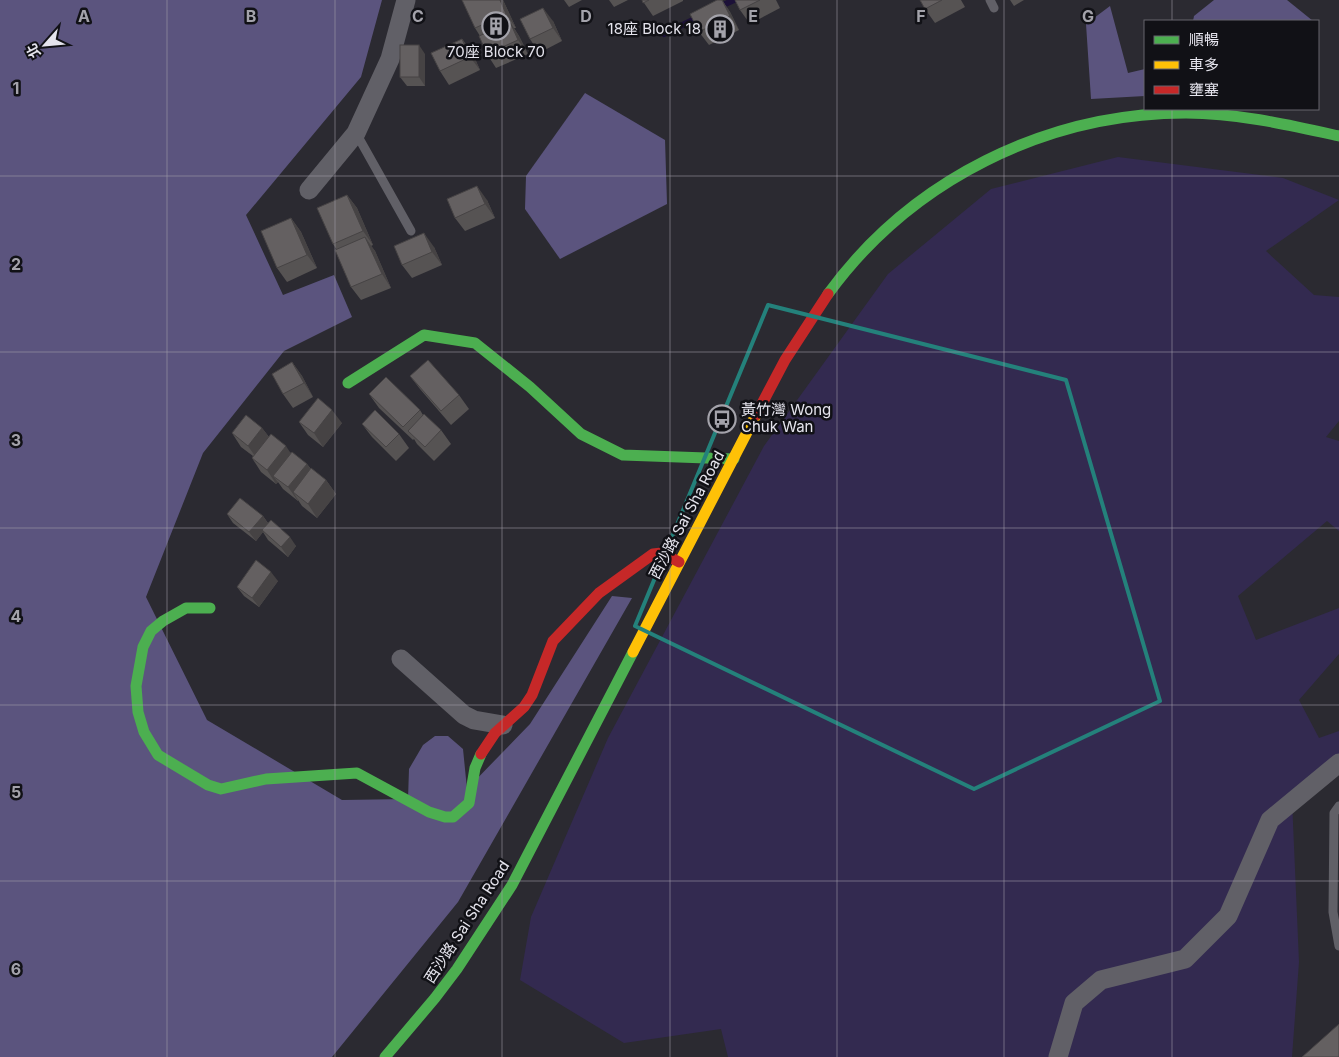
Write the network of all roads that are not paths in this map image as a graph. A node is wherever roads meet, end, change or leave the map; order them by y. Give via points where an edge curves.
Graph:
1 (406, 0) edge
2 (356, 133) junction
3 (1339, 136) edge
4 (309, 190) dead end
5 (411, 231) dead end
6 (348, 382) dead end
7 (734, 459) junction
8 (679, 562) junction
9 (210, 608) dead end
10 (401, 659) dead end
11 (503, 726) junction
12 (1339, 763) edge
13 (343, 766) dead end
14 (357, 773) junction
15 (1339, 806) edge
16 (1339, 946) edge
17 (385, 1057) edge
18 (1058, 1057) edge

1 - 2 street via 390,59
2 - 4 street
2 - 5 lane
3 - 7 main road, 西沙路 Sai Sha Road via 1221,115 1156,114 1069,128 984,161 908,210 867,246 848,268 800,334
6 - 7 main road via 424,334 475,344 530,387 580,434 623,455
7 - 8 main road, 西沙路 Sai Sha Road
8 - 11 main road via 662,553 655,554 599,593 552,641 532,695 524,708
8 - 17 main road, 西沙路 Sai Sha Road via 512,885 457,969
9 - 14 main road via 186,608 151,631 143,647 136,686 138,712 144,732 158,755 208,785 222,789 266,780
10 - 11 street via 464,715
11 - 14 main road via 480,755 472,776 469,803 453,817 429,812
12 - 18 street via 1270,820 1228,916 1185,959 1101,980 1074,1003
13 - 14 lane
15 - 16 lane via 1334,813 1334,912

